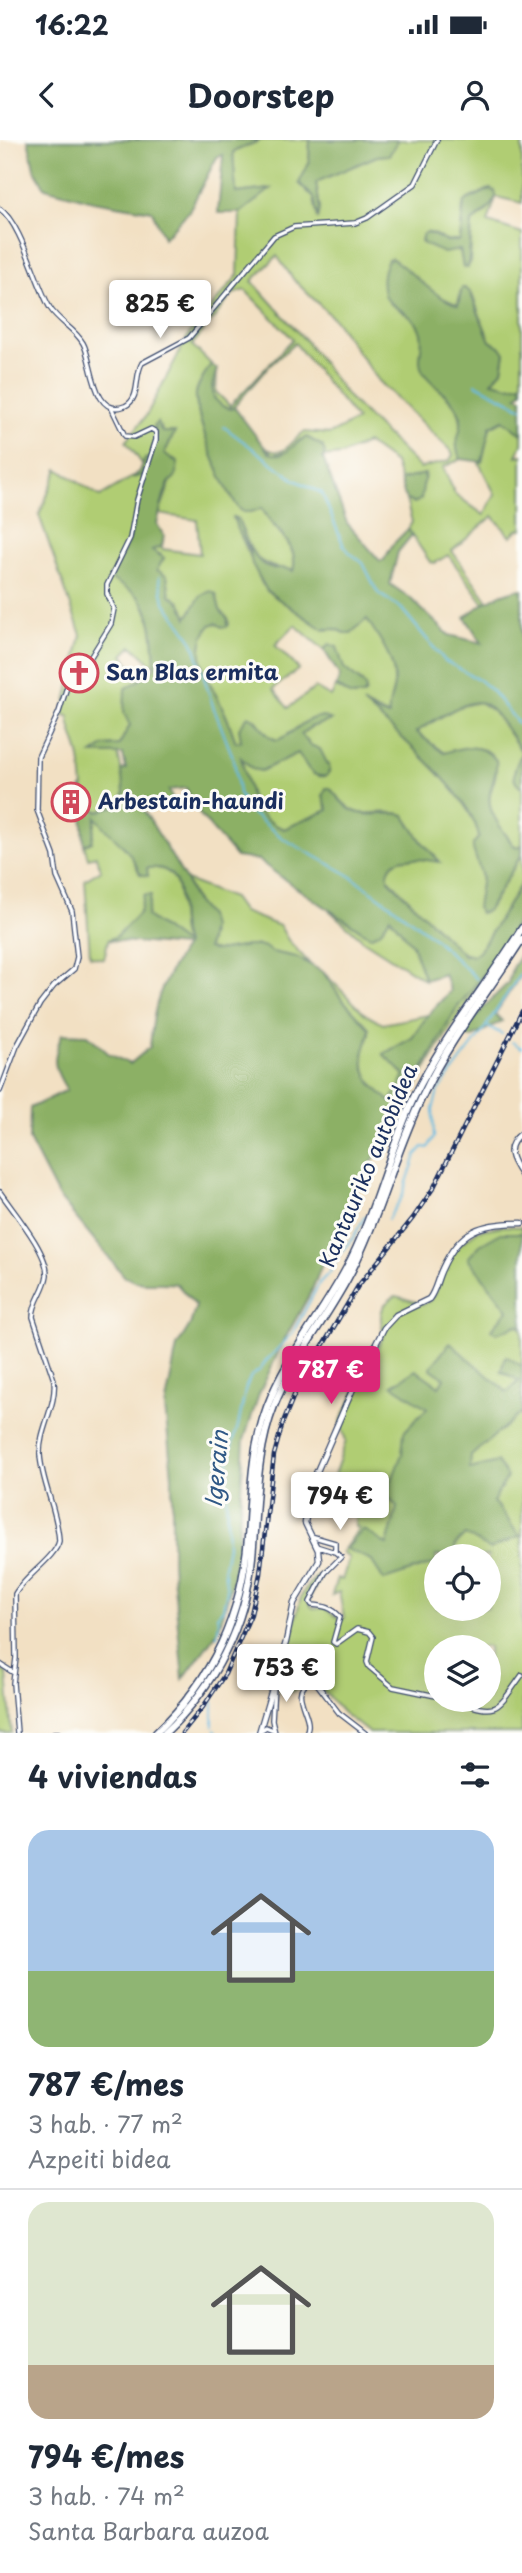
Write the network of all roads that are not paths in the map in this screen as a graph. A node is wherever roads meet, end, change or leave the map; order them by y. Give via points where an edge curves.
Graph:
1 (437, 140) edge
2 (0, 209) edge
3 (111, 407) junction
4 (522, 928) edge
5 (522, 939) edge
6 (0, 1091) edge
7 (522, 1133) edge
8 (522, 1176) edge
9 (0, 1192) edge
10 (522, 1223) edge
11 (311, 1536) junction
12 (316, 1546) junction
13 (328, 1551) junction
14 (335, 1552) junction
15 (319, 1559) junction
16 (0, 1664) edge
17 (14, 1673) junction
18 (522, 1675) edge
19 (274, 1684) junction
20 (424, 1693) edge
21 (501, 1704) edge
22 (274, 1731) edge
23 (16, 1733) edge
24 (156, 1733) edge
25 (165, 1733) edge
26 (259, 1733) edge
27 (306, 1733) edge
28 (365, 1733) edge

1 - 3 street via 415,184 369,216 355,223 291,227 276,234 189,338 142,363 131,401
2 - 3 street via 12,220 49,306 83,344 99,397
3 - 6 street via 125,436 151,429 156,436 130,538 107,585 114,609 111,624 83,666 72,671 60,712 38,757 37,810 72,911 77,957 74,969 40,1004
4 - 24 highway, Kantauriko autobidea via 425,1077 346,1268 274,1392 253,1461 244,1573 232,1621 201,1683
5 - 25 highway, Kantauriko autobidea via 434,1073 403,1139 363,1248 279,1393 262,1445 252,1561 238,1623 207,1685
7 - 8 main road via 509,1152
9 - 17 street via 31,1236 46,1269 33,1317 55,1391 43,1428 40,1458 59,1541 15,1594
10 - 11 main road via 487,1224 466,1236 450,1252 429,1299 396,1315 384,1328 311,1485 305,1514
11 - 12 main road
11 - 14 street via 335,1543
12 - 13 street
12 - 15 main road
13 - 14 street
13 - 15 street
14 - 20 street via 341,1557 325,1573 310,1602 326,1606 340,1617 332,1642 336,1644 357,1629 369,1632 373,1637 369,1667 393,1687
15 - 19 main road via 294,1603
16 - 17 street
17 - 23 street
18 - 21 street
19 - 22 street
19 - 26 main road
22 - 26 street via 266,1727
27 - 28 street via 309,1724 300,1694 304,1684 312,1681 339,1713

